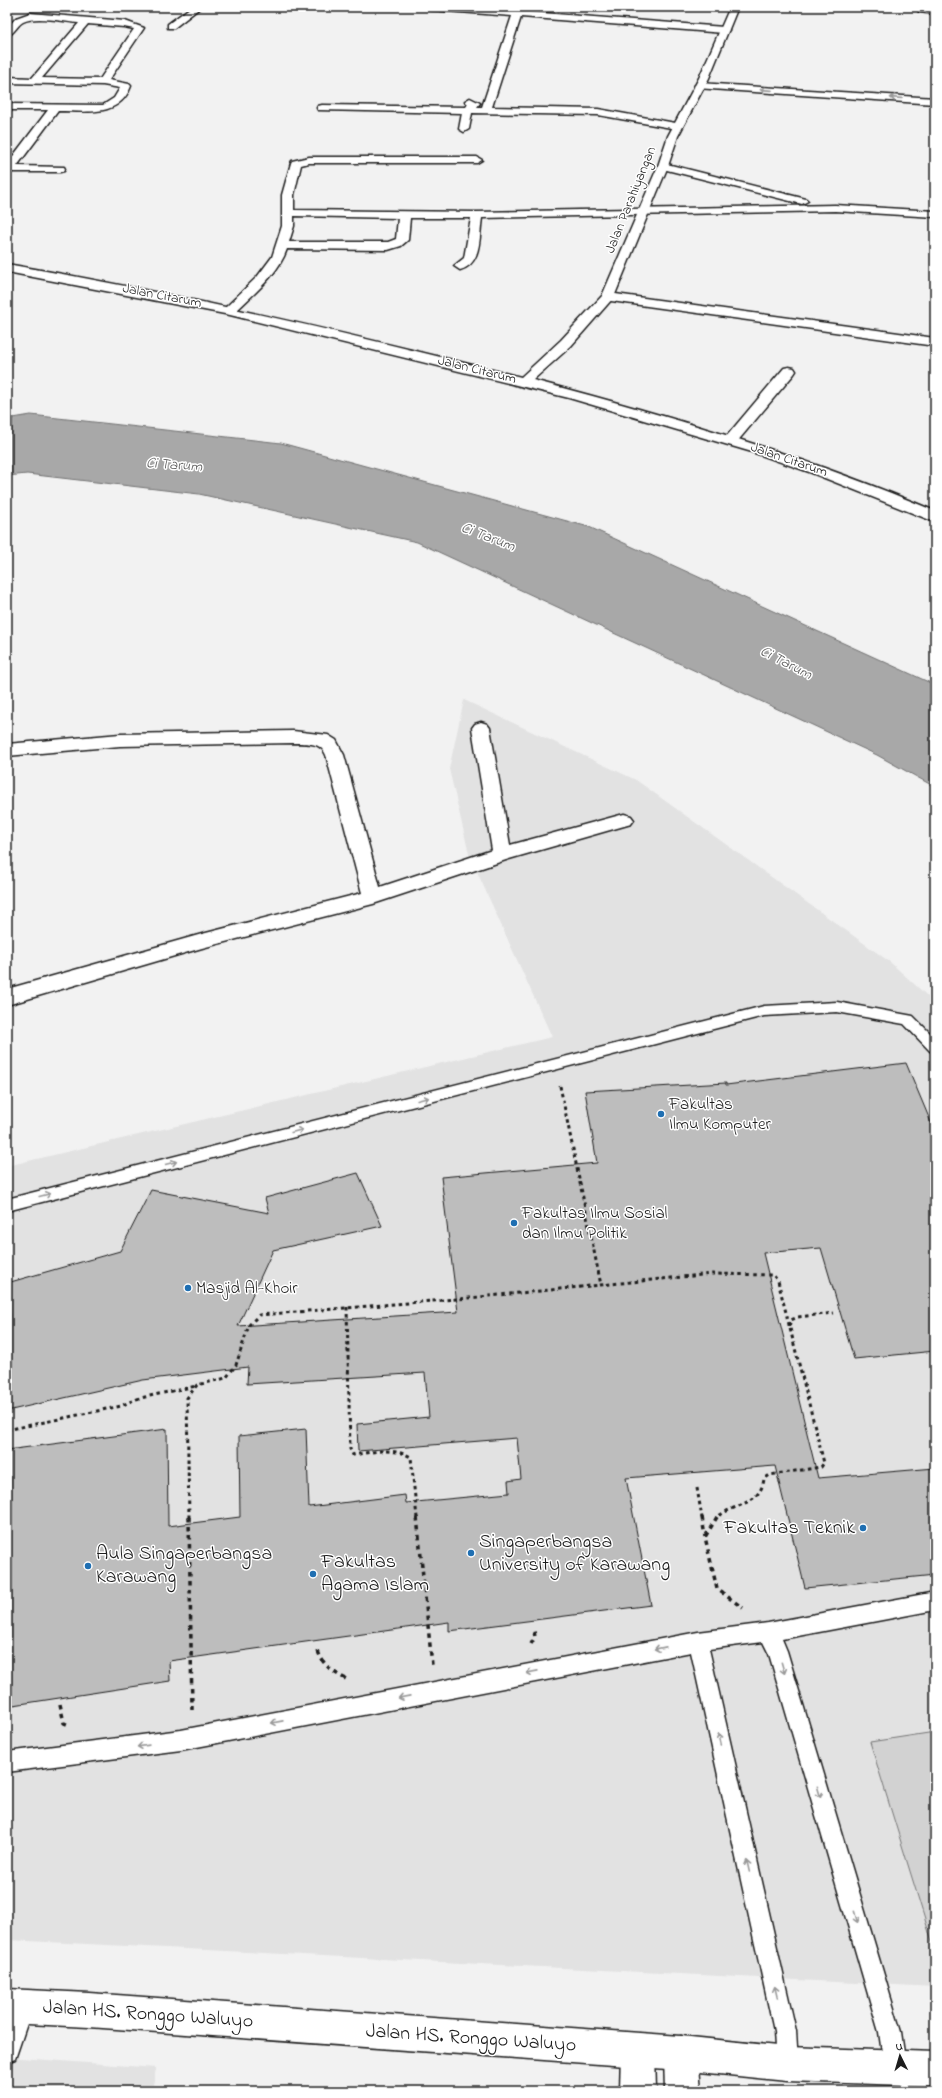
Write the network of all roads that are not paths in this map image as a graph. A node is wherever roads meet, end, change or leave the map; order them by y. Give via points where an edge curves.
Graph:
1 (197, 7) edge
2 (432, 7) edge
3 (734, 7) edge
4 (922, 10) dead end
5 (935, 11) edge
6 (518, 14) junction
7 (86, 20) junction
8 (171, 26) dead end
9 (724, 30) junction
10 (7, 33) edge
11 (7, 80) edge
12 (35, 80) junction
13 (103, 82) junction
14 (702, 82) junction
15 (935, 92) edge
16 (446, 99) dead end
17 (935, 101) edge
18 (7, 107) edge
19 (55, 108) junction
20 (322, 108) dead end
21 (468, 110) junction
22 (486, 110) junction
23 (677, 126) junction
24 (464, 129) dead end
25 (476, 160) dead end
26 (663, 166) junction
27 (8, 169) edge
28 (60, 169) dead end
29 (835, 208) junction
30 (642, 212) junction
31 (288, 213) junction
32 (935, 214) edge
33 (404, 215) junction
34 (477, 215) junction
35 (283, 245) junction
36 (460, 266) dead end
37 (7, 268) edge
38 (608, 297) junction
39 (230, 310) junction
40 (935, 342) edge
41 (789, 371) dead end
42 (524, 382) junction
43 (731, 440) junction
44 (935, 517) edge
45 (481, 728) dead end
46 (7, 750) edge
47 (624, 820) dead end
48 (502, 854) junction
49 (372, 897) junction
50 (7, 997) edge
51 (935, 1047) edge
52 (7, 1205) edge
53 (935, 1601) edge
54 (768, 1632) junction
55 (698, 1640) junction
56 (7, 1762) edge
57 (14, 2006) edge
58 (7, 2051) edge
59 (638, 2052) junction
60 (681, 2053) junction
61 (787, 2064) junction
62 (895, 2067) junction
63 (935, 2069) edge
64 (638, 2091) edge
65 (683, 2091) edge

1 - 8 street
2 - 6 street
3 - 9 street, Jalan Parahiyangan
4 - 5 street
6 - 9 street
6 - 22 street
7 - 10 street via 30,16 19,20
7 - 12 street
7 - 13 street via 139,28
9 - 14 street, Jalan Parahiyangan
11 - 12 street
12 - 13 street
13 - 19 street via 126,86 113,105 96,108
14 - 15 street
17 -> 14 street
14 - 23 street, Jalan Parahiyangan
16 - 21 street via 475,103
18 - 19 street
19 - 27 street
20 - 21 street
21 - 22 street
21 - 24 street
22 - 23 street via 598,112
23 - 26 street, Jalan Parahiyangan
25 - 31 street via 301,160 296,163 288,194
26 - 29 street
26 - 30 street, Jalan Parahiyangan
27 - 28 street
29 - 30 street
29 - 32 street
30 - 34 street
30 - 38 street, Jalan Parahiyangan
31 - 33 street
31 - 35 street via 288,226
33 - 34 street
33 - 35 street via 402,240 397,244
34 - 36 street via 470,258 466,264
35 - 39 street via 278,257 261,280
37 - 39 street, Jalan Citarum
38 - 40 street
38 - 42 street, Jalan Parahiyangan via 566,343
39 - 42 street, Jalan Citarum
41 - 43 street
42 - 43 street, Jalan Citarum
43 - 44 street, Jalan Citarum via 828,473
45 - 48 street
46 - 49 street via 120,740 293,737 322,739 330,744 335,756
47 - 48 street
48 - 49 street
49 - 50 street via 202,941
52 -> 51 lane via 764,1011 837,1007 908,1020
53 - 54 lane
54 - 55 lane
54 -> 62 lane via 778,1651 890,2032
55 -> 56 lane via 181,1740
61 -> 55 lane via 785,2031
57 - 58 lane
57 - 59 street, Jalan HS. Ronggo Waluyo
59 - 60 street, Jalan HS. Ronggo Waluyo
59 - 64 street
60 - 61 street, Jalan HS. Ronggo Waluyo
60 - 65 street
61 - 62 street, Jalan HS. Ronggo Waluyo
62 - 63 street, Jalan HS. Ronggo Waluyo

